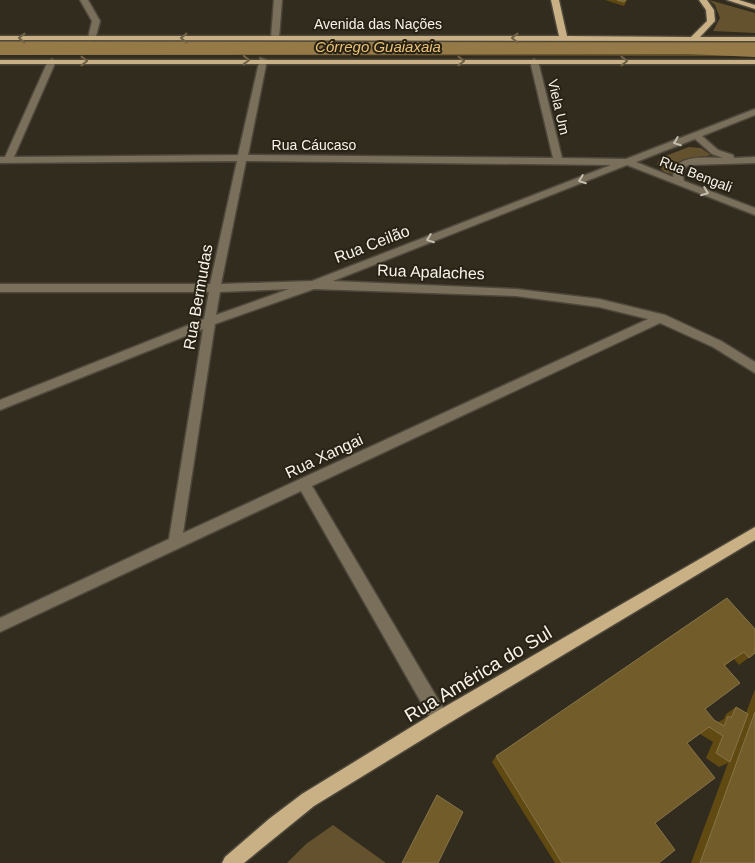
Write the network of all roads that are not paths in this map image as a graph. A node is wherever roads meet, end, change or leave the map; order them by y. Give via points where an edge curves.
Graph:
1 (84, 0) edge
2 (278, 0) edge
3 (555, 0) edge
4 (703, 0) edge
5 (731, 0) edge
6 (755, 7) edge
7 (695, 37) junction
8 (0, 38) edge
9 (92, 38) junction
10 (275, 38) junction
11 (563, 38) junction
12 (755, 39) edge
13 (263, 60) junction
14 (52, 61) junction
15 (534, 61) junction
16 (0, 62) edge
17 (755, 62) edge
18 (755, 112) edge
19 (696, 135) junction
20 (243, 158) junction
21 (740, 159) junction
22 (4, 160) edge
23 (558, 160) junction
24 (755, 160) edge
25 (627, 162) junction
26 (680, 183) junction
27 (755, 212) edge
28 (313, 285) junction
29 (0, 288) edge
30 (214, 288) junction
31 (661, 318) junction
32 (209, 322) junction
33 (755, 368) edge
34 (0, 405) edge
35 (304, 485) junction
36 (755, 534) edge
37 (175, 542) junction
38 (0, 625) edge
39 (440, 719) junction
40 (232, 863) edge

1 - 9 street via 96,21
2 - 10 street
3 - 11 main road
4 - 7 main road via 710,10 711,21
5 - 6 main road
7 - 11 main road, Avenida das Nações
7 - 12 main road, Avenida das Nações
9 -> 8 main road, Avenida das Nações
10 -> 9 main road, Avenida das Nações
11 -> 10 main road, Avenida das Nações
14 -> 13 main road
13 -> 15 main road
13 - 20 street, Rua Bermudas
14 - 16 main road
14 - 22 street
15 -> 17 main road
15 - 23 street, Viela Um
18 - 19 street, Rua Ceilão
19 - 21 street via 714,152
19 -> 25 street, Rua Ceilão
20 - 22 street, Rua Cáucaso
20 - 23 street, Rua Cáucaso
20 - 30 street, Rua Bermudas
21 - 24 street
21 - 26 street via 687,162 678,172
23 - 25 street, Rua Cáucaso
25 - 26 street, Rua Bengali
25 -> 28 street, Rua Ceilão
26 -> 27 street, Rua Bengali
28 - 30 street, Rua Apalaches
28 - 31 street, Rua Apalaches via 550,295 595,301
28 - 32 street, Rua Ceilão
29 - 30 street, Rua Apalaches
30 - 32 street, Rua Bermudas
31 - 33 street, Rua Apalaches via 715,342
31 - 35 street, Rua Xangai
32 - 34 street, Rua Ceilão
32 - 37 street, Rua Bermudas
35 - 37 street, Rua Xangai
35 - 39 street
36 - 39 main road, Rua América do Sul
37 - 38 street, Rua Xangai
39 - 40 main road, Rua América do Sul via 308,800

